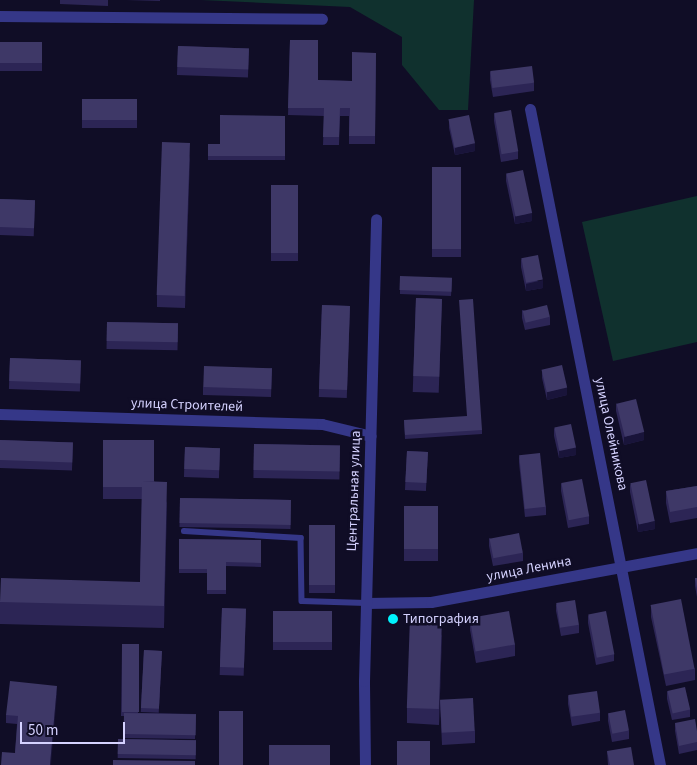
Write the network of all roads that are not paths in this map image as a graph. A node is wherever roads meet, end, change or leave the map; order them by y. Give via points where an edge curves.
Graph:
1 (0, 16) edge
2 (322, 19) dead end
3 (530, 109) dead end
4 (376, 219) dead end
5 (0, 414) edge
6 (371, 436) junction
7 (184, 531) dead end
8 (697, 553) edge
9 (623, 566) junction
10 (366, 603) junction
11 (365, 765) edge
12 (660, 765) edge

1 - 2 street
3 - 9 street, улица Олейникова
4 - 6 street, Центральная улица
5 - 6 street, улица Строителей via 322,424
6 - 10 street, Центральная улица
7 - 10 lane via 301,538 302,601
8 - 9 street, улица Ленина
9 - 10 street, улица Ленина via 431,602
9 - 12 street, улица Олейникова
10 - 11 street, Центральная улица

